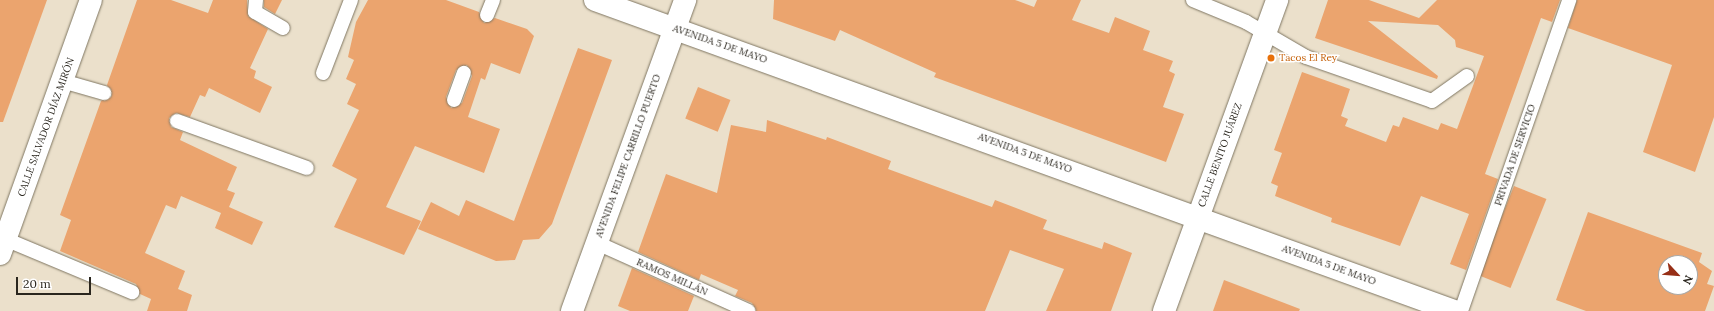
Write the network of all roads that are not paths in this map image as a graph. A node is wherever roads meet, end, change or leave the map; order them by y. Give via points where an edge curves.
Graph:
1 (91, 0) edge
2 (256, 0) edge
3 (351, 0) edge
4 (493, 0) edge
5 (595, 0) edge
6 (685, 0) edge
7 (1193, 0) edge
8 (1277, 0) edge
9 (1569, 0) edge
10 (487, 15) dead end
11 (284, 28) dead end
12 (674, 28) junction
13 (1264, 34) junction
14 (323, 72) dead end
15 (464, 73) dead end
16 (1467, 76) dead end
17 (62, 81) junction
18 (104, 93) dead end
19 (454, 100) dead end
20 (177, 121) dead end
21 (307, 168) dead end
22 (1197, 217) junction
23 (597, 243) junction
24 (3, 247) edge
25 (132, 292) dead end
26 (572, 311) edge
27 (748, 311) edge
28 (1164, 311) edge
29 (1454, 311) edge
30 (1461, 311) edge

1 - 17 main road, CALLE SALVADOR DÍAZ MIRÓN
2 - 11 lane via 255,12
3 - 14 lane
4 - 10 lane
5 - 12 main road, AVENIDA 5 DE MAYO
6 - 12 main road, AVENIDA FELIPE CARRILLO PUERTO
7 - 13 lane
8 - 13 main road, CALLE BENITO JUÁREZ
9 - 30 lane, PRIVADA DE SERVICIO
12 - 22 main road, AVENIDA 5 DE MAYO
12 - 23 main road, AVENIDA FELIPE CARRILLO PUERTO
13 - 16 lane via 1306,57 1432,101
13 - 22 main road, CALLE BENITO JUÁREZ
15 - 19 lane
17 - 18 lane
17 - 24 main road, CALLE SALVADOR DÍAZ MIRÓN
20 - 21 lane
22 - 28 main road, CALLE BENITO JUÁREZ
22 - 29 main road, AVENIDA 5 DE MAYO
23 - 26 main road, AVENIDA FELIPE CARRILLO PUERTO
23 - 27 lane, RAMOS MILLÁN
24 - 25 lane

